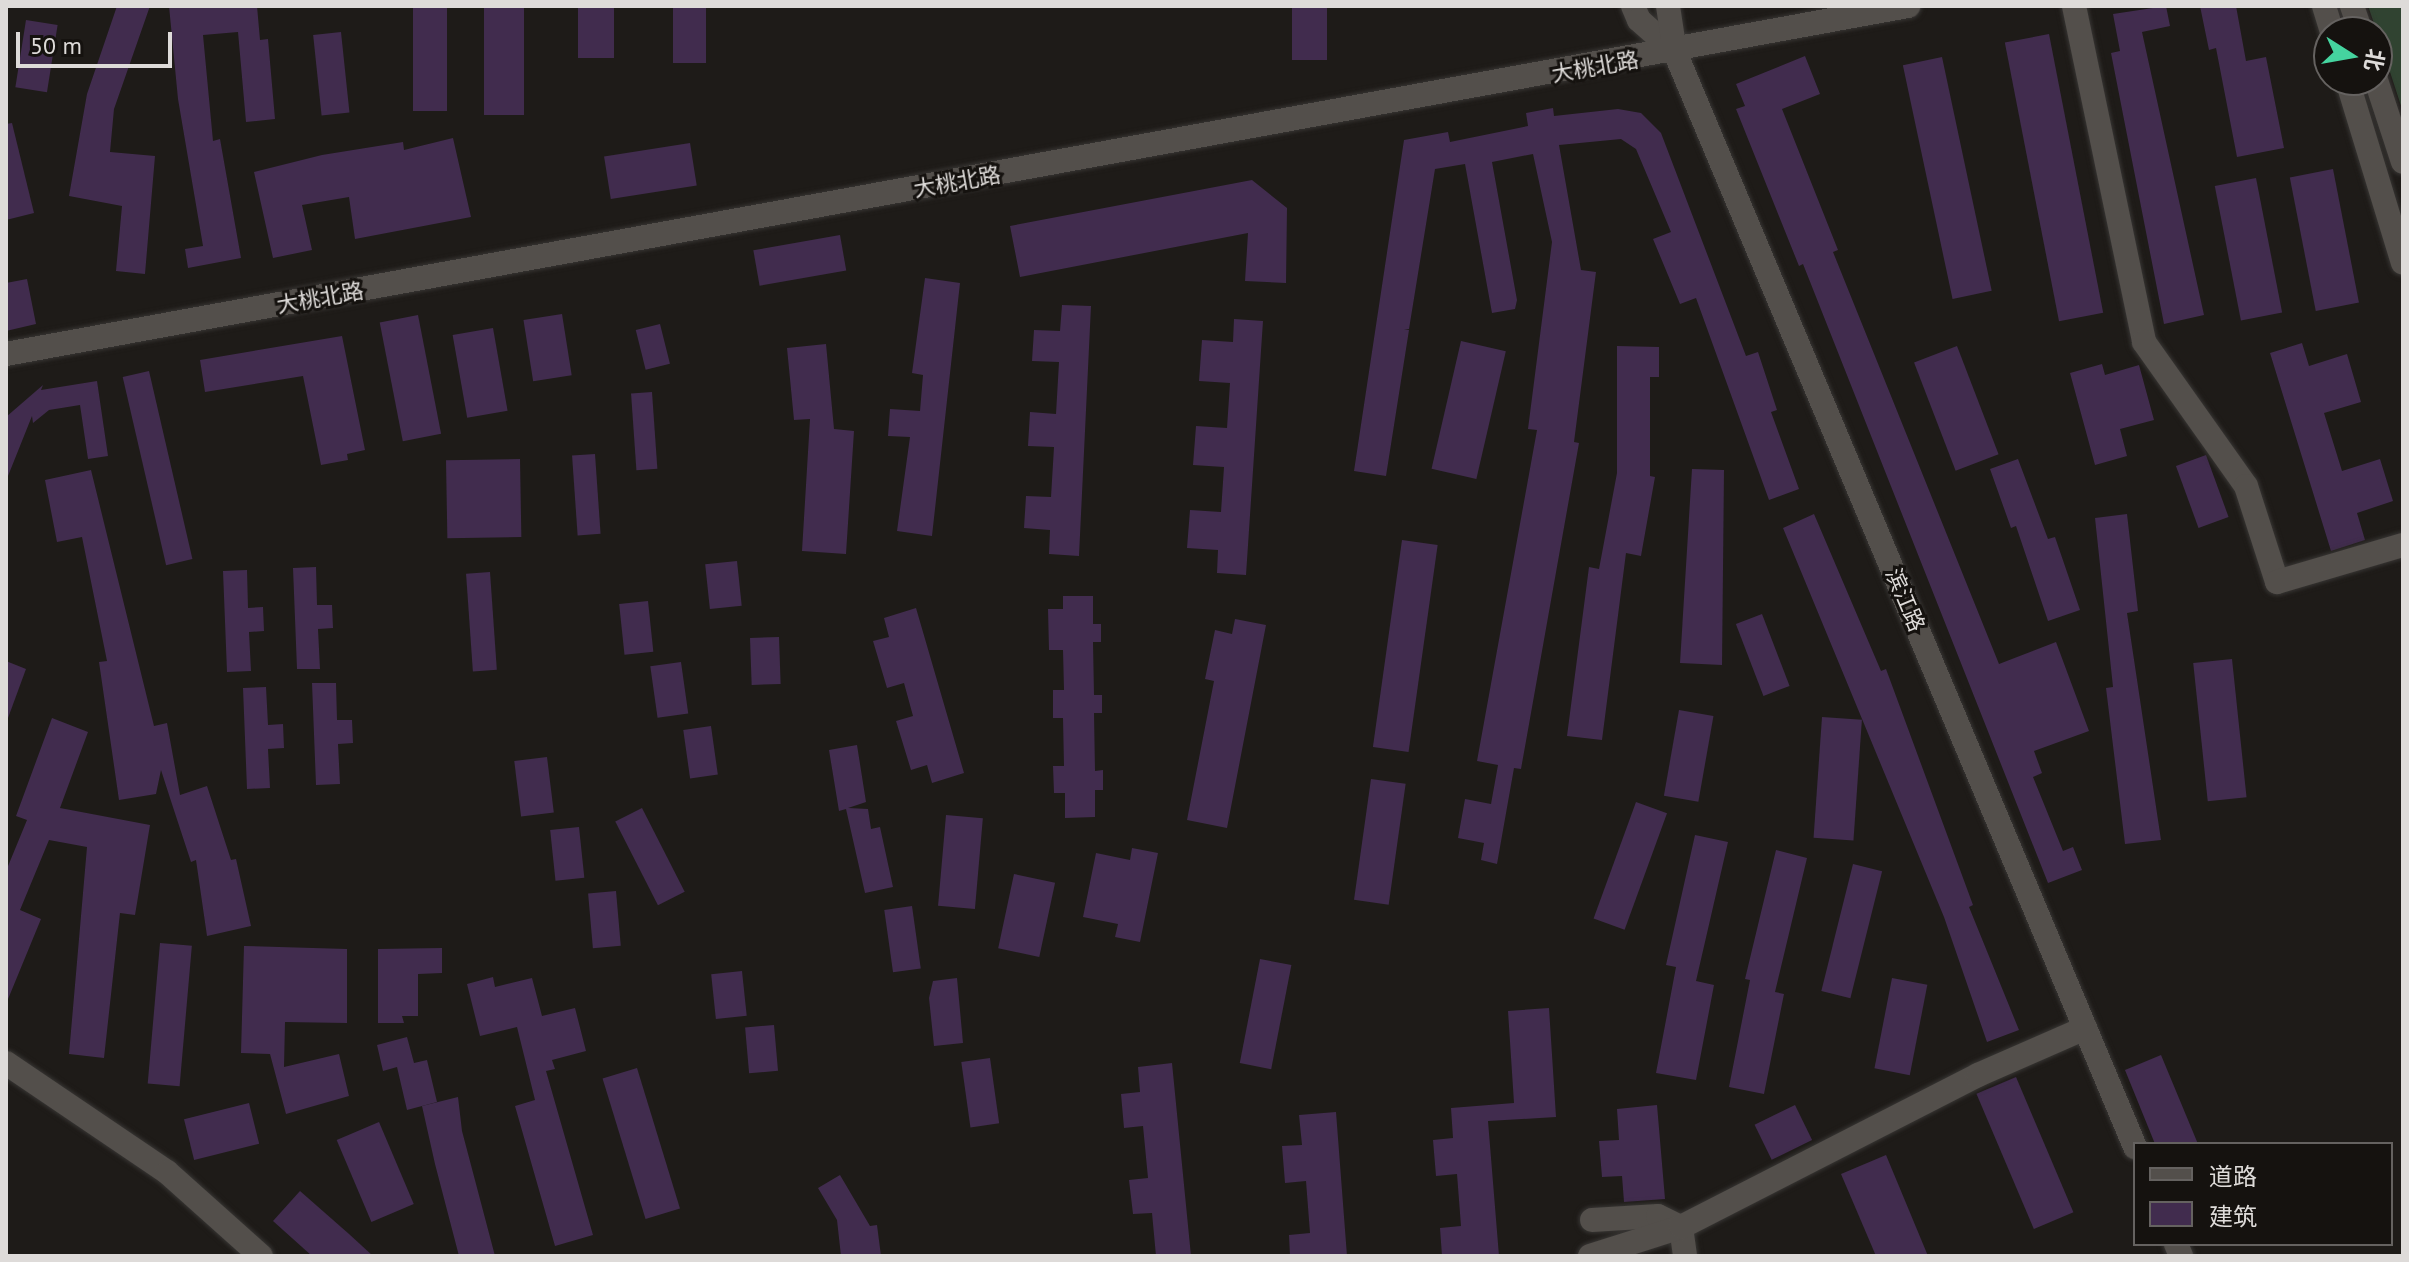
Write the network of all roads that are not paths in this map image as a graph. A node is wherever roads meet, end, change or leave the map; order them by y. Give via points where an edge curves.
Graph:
1 (1633, 6) edge
2 (1668, 6) edge
3 (1908, 6) edge
4 (2074, 6) edge
5 (1675, 52) junction
6 (2352, 96) edge
7 (2381, 96) edge
8 (2403, 162) edge
9 (2403, 263) edge
10 (6, 354) edge
11 (2403, 545) edge
12 (2085, 1028) junction
13 (6, 1063) edge
14 (2133, 1142) edge
15 (1592, 1220) dead end
16 (1681, 1227) junction
17 (261, 1256) edge
18 (1590, 1256) edge
19 (1685, 1256) edge

1 - 5 street, 滨江路 via 1639,20
2 - 5 street, 滨江路
3 - 5 street, 大桃北路
4 - 11 street via 2144,342 2246,486 2277,582
5 - 10 street, 大桃北路
5 - 12 street, 滨江路
6 - 9 street
7 - 8 street
12 - 14 street, 滨江路
12 - 16 street via 1978,1075
13 - 17 street via 167,1172
15 - 16 street via 1658,1216
16 - 18 street
16 - 19 street

